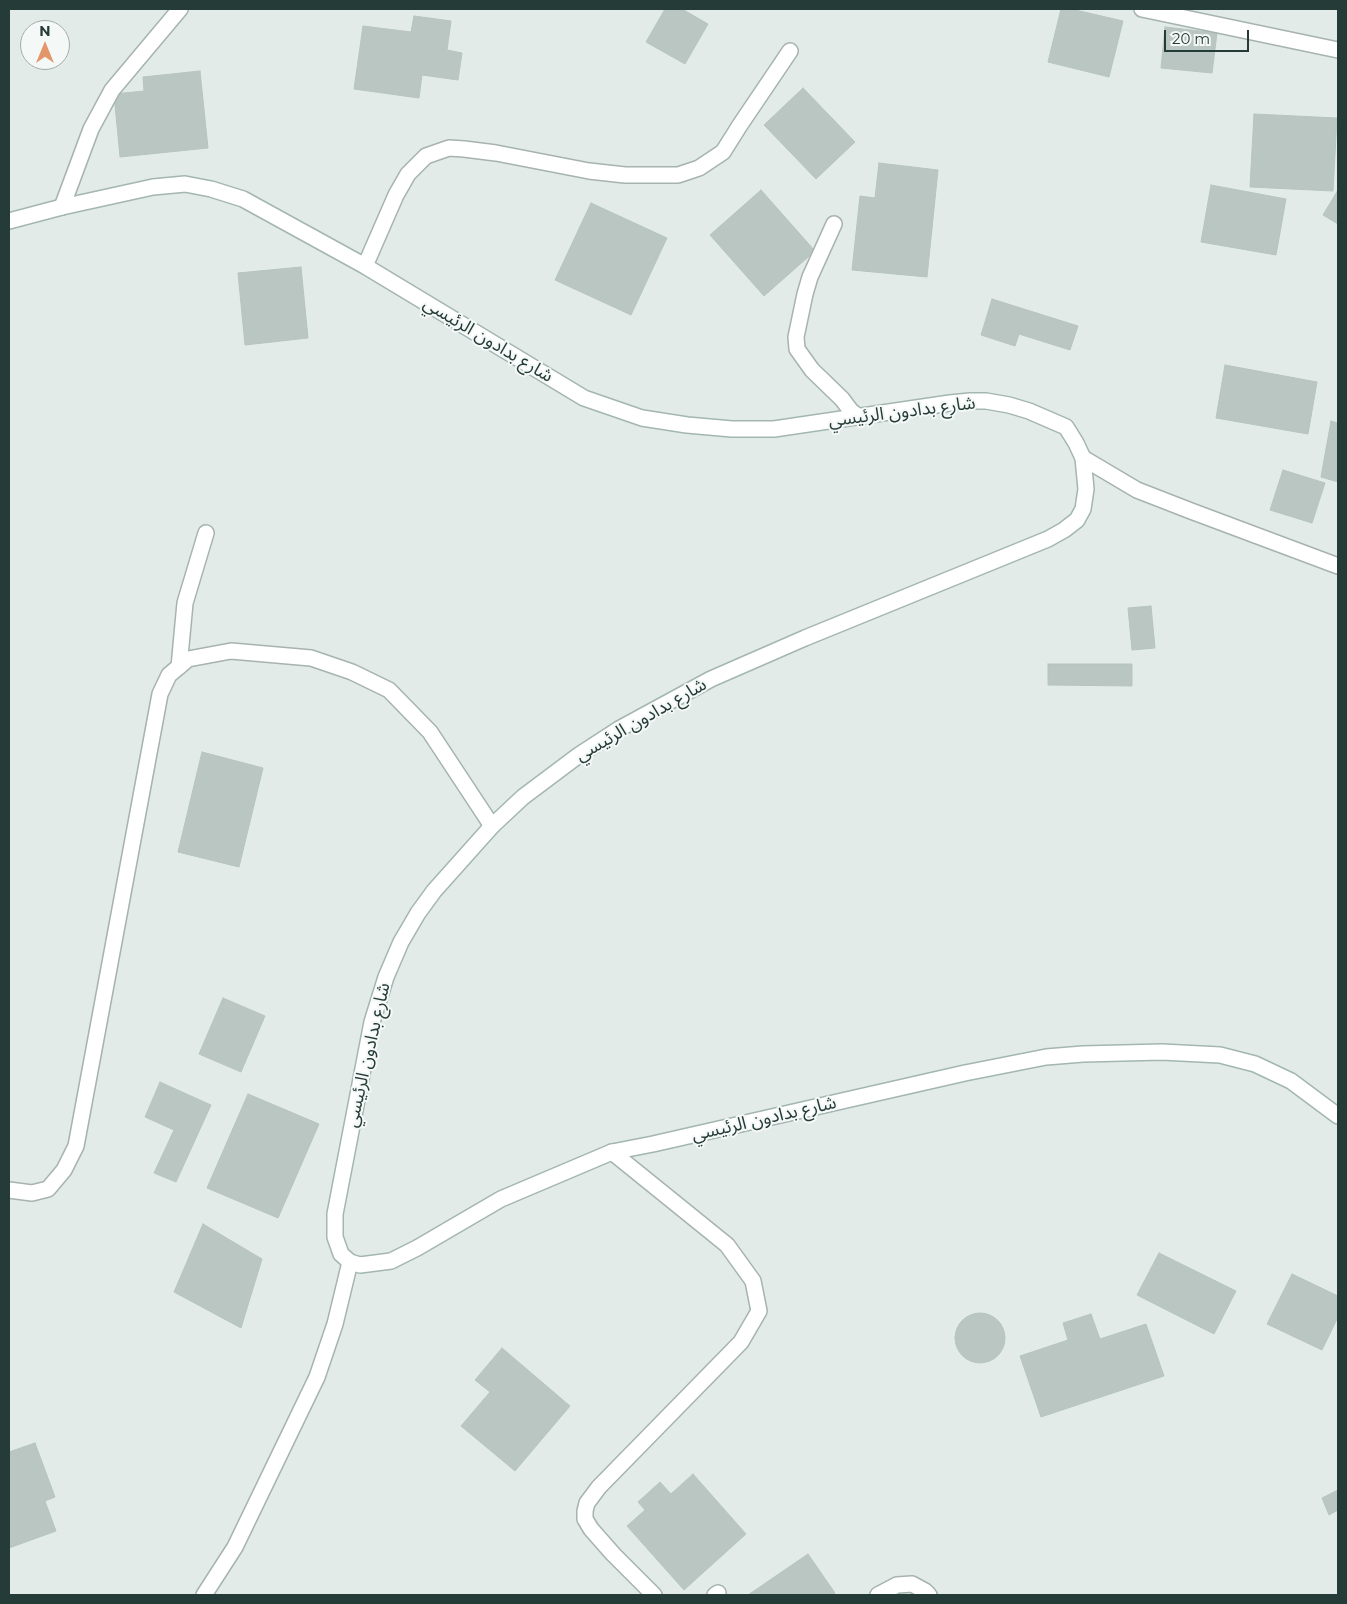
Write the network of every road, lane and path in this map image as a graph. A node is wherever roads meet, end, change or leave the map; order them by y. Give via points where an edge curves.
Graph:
1 (180, 9) edge
2 (1142, 9) edge
3 (1338, 50) edge
4 (790, 51) dead end
5 (62, 207) junction
6 (9, 221) edge
7 (834, 224) dead end
8 (365, 266) junction
9 (859, 417) junction
10 (1083, 458) junction
11 (206, 533) dead end
12 (1338, 566) edge
13 (178, 668) junction
14 (492, 826) junction
15 (1338, 1116) edge
16 (612, 1152) junction
17 (9, 1190) edge
18 (350, 1262) junction
19 (204, 1595) edge
20 (654, 1595) edge
21 (878, 1595) edge
22 (928, 1595) edge

1 - 5 street via 112,90 91,129
2 - 3 street
4 - 8 street via 723,152 699,168 678,175 588,171 464,149 449,148 426,156 408,174 396,195
5 - 6 street, شارع بدادون الرئيسي
5 - 8 street, شارع بدادون الرئيسي via 153,187 185,184 243,199
7 - 9 street via 810,277 797,329 797,349 812,370
8 - 9 street, شارع بدادون الرئيسي via 584,398 642,418 687,425 774,429
9 - 10 street, شارع بدادون الرئيسي via 970,400 1008,405 1030,410 1066,427
10 - 12 street via 1137,490
10 - 14 street, شارع بدادون الرئيسي via 1086,489 1083,509 1077,520 1064,530 702,683 579,755 523,797
11 - 13 street via 185,603
13 - 14 street via 188,659 231,651 311,658 390,690 430,732
13 - 17 street via 169,675 160,694 76,1146 64,1170 48,1189 32,1193
14 - 18 street, شارع بدادون الرئيسي via 418,913 386,977 372,1022 335,1214 335,1237 341,1254
15 - 16 street, شارع بدادون الرئيسي via 1291,1081 1263,1068 1220,1055 1162,1052 1082,1054 1046,1057 974,1072
16 - 18 street, شارع بدادون الرئيسي via 502,1198 391,1261 360,1265
16 - 20 street via 728,1245 753,1282 759,1311 740,1342 587,1503 585,1519 591,1528
18 - 19 street via 335,1324 317,1377 235,1547
21 - 22 street via 897,1585 912,1584

